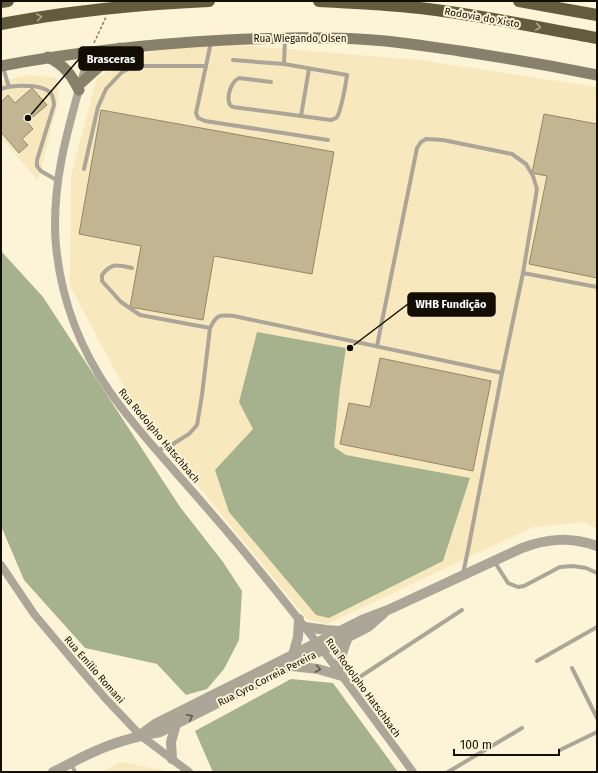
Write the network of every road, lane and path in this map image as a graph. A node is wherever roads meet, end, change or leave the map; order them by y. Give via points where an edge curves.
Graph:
1 (8, 1) edge
2 (209, 1) edge
3 (319, 1) edge
4 (519, 1) edge
5 (1, 2) edge
6 (110, 8) junction
7 (597, 15) edge
8 (1, 24) edge
9 (285, 38) junction
10 (597, 38) edge
11 (211, 41) junction
12 (120, 48) junction
13 (90, 52) junction
14 (48, 57) junction
15 (233, 60) dead end
16 (284, 64) junction
17 (2, 65) edge
18 (206, 66) junction
19 (309, 69) junction
20 (597, 75) edge
21 (271, 82) dead end
22 (9, 86) junction
23 (80, 86) junction
24 (1, 89) edge
25 (301, 116) junction
26 (328, 140) dead end
27 (84, 169) dead end
28 (58, 181) junction
29 (132, 268) dead end
30 (523, 273) junction
31 (597, 287) edge
32 (210, 328) junction
33 (377, 346) junction
34 (502, 373) junction
35 (156, 450) junction
36 (597, 546) edge
37 (494, 561) junction
38 (1, 565) edge
39 (597, 573) edge
40 (462, 576) junction
41 (462, 610) dead end
42 (302, 623) junction
43 (597, 627) edge
44 (344, 634) junction
45 (320, 646) junction
46 (293, 655) junction
47 (536, 661) dead end
48 (292, 666) junction
49 (572, 668) dead end
50 (343, 677) junction
51 (597, 718) edge
52 (176, 724) junction
53 (522, 728) dead end
54 (597, 732) edge
55 (140, 735) junction
56 (560, 750) dead end
57 (172, 759) junction
58 (73, 768) edge
59 (53, 772) edge
60 (189, 772) edge
61 (413, 772) edge
62 (448, 772) edge

1 - 5 highway
2 - 6 highway
3 -> 10 highway, Rodovia do Xisto via 427,8
4 - 7 highway
8 -> 6 highway
6 - 13 path
9 - 11 main road, Rua Wiegando Olsen
9 - 16 lane
9 - 20 main road, Rua Wiegando Olsen via 344,38 403,43
11 - 12 main road, Rua Wiegando Olsen
11 - 18 lane
12 - 13 main road, Rua Wiegando Olsen
12 - 23 main road
13 - 14 main road, Rua Wiegando Olsen
13 - 23 street, Rua Rodolpho Hatschbach
14 - 17 main road, Rua Wiegando Olsen
14 - 23 main road via 68,71
15 - 16 lane
16 - 19 lane
17 - 22 lane
18 - 26 lane via 196,113 198,118
18 - 27 lane via 134,66 122,72 106,89 98,107
19 - 25 lane
19 - 25 lane via 348,75 335,119
21 - 25 lane via 239,78 230,89 228,102 233,107
22 - 24 lane
22 - 28 lane via 36,87 47,90 52,96 54,105 37,160 41,171
23 - 28 street, Rua Rodolpho Hatschbach
28 - 35 street, Rua Rodolpho Hatschbach via 57,248 62,285 72,319 109,391
29 - 32 lane via 114,265 102,275 102,281 121,302 140,315
30 - 31 lane
30 - 33 lane via 536,189 533,176 526,164 512,154 426,139 418,148
30 - 34 lane
32 - 33 lane via 215,318 222,315 234,316
32 - 35 lane via 197,425 189,434 168,447
33 - 34 lane
34 - 40 lane
35 - 42 street, Rua Rodolpho Hatschbach via 242,548
36 - 37 street, Rua Cyro Correia Pereira via 570,540 543,542
37 - 39 lane via 508,583 518,587 560,567 586,568
37 - 40 street, Rua Cyro Correia Pereira
38 - 55 street, Rua Emílio Romani via 56,642
40 - 44 street, Rua Cyro Correia Pereira via 362,620
41 - 50 lane
42 - 44 street
42 - 45 street, Rua Rodolpho Hatschbach
42 - 46 street
43 - 47 lane
44 - 45 street, Rua Cyro Correia Pereira
44 - 50 street via 340,658
45 - 46 street, Rua Cyro Correia Pereira
45 - 48 street, Rua Cyro Correia Pereira
45 - 50 street, Rua Rodolpho Hatschbach
46 - 55 street, Rua Cyro Correia Pereira via 155,724
48 -> 50 street via 318,669
52 -> 48 street, Rua Cyro Correia Pereira
49 - 51 lane
50 - 61 street, Rua Rodolpho Hatschbach
52 - 55 street, Rua Cyro Correia Pereira via 160,732
52 - 57 street via 171,742
53 - 62 lane
54 - 56 lane
55 - 57 street, Rua Emílio Romani
55 - 58 street, Rua Cyro Correia Pereira via 102,748
57 - 60 street, Rua Emílio Romani
58 - 59 street, Rua Cyro Correia Pereira

